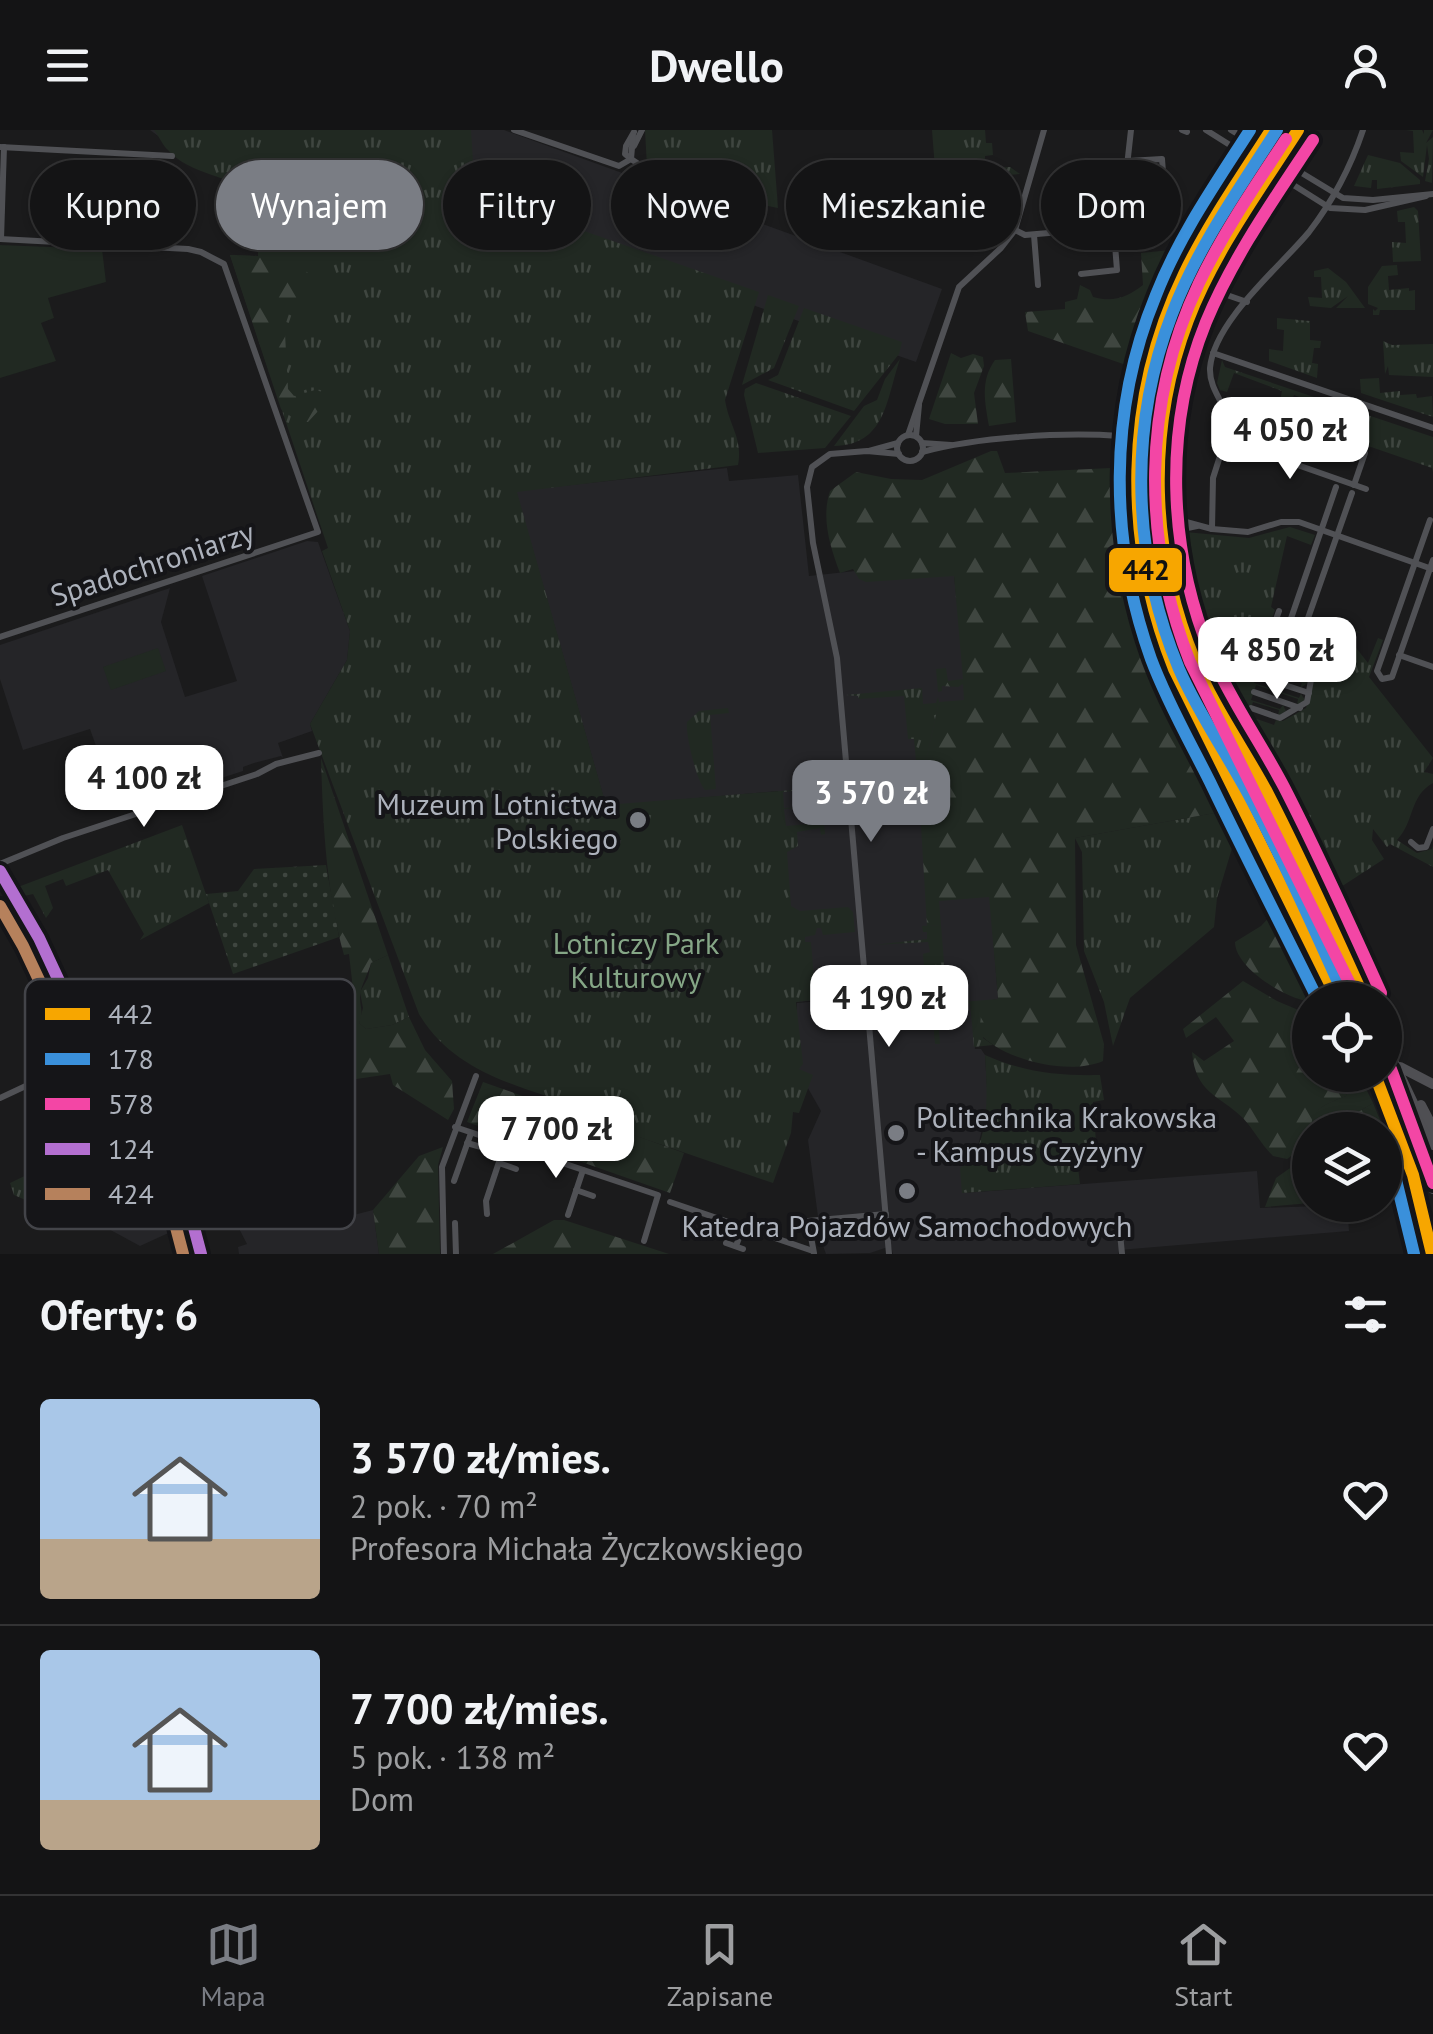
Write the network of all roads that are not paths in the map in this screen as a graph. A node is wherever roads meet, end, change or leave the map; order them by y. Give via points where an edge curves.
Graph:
1 (514, 130) edge
2 (634, 130) edge
3 (1044, 130) edge
4 (1130, 130) edge
5 (1206, 130) edge
6 (1232, 130) edge
7 (1271, 130) edge
8 (1298, 130) edge
9 (1363, 130) edge
10 (2, 147) edge
11 (1260, 148) junction
12 (172, 156) dead end
13 (630, 159) joint
14 (1128, 160) edge
15 (1252, 160) junction
16 (1279, 160) junction
17 (1272, 172) junction
18 (1334, 194) junction
19 (1429, 195) edge
20 (1326, 206) junction
21 (1021, 209) edge
22 (1021, 234) edge
23 (1041, 234) edge
24 (1034, 235) junction
25 (0, 239) edge
26 (999, 250) edge
27 (1114, 250) edge
28 (1081, 274) dead end
29 (1038, 284) dead end
30 (1203, 286) junction
31 (1247, 302) junction
32 (1213, 353) junction
33 (1141, 412) junction
34 (1433, 428) edge
35 (1120, 436) junction
36 (1226, 440) junction
37 (917, 442) junction
38 (898, 444) junction
39 (868, 451) junction
40 (1364, 453) dead end
41 (899, 454) junction
42 (1136, 458) junction
43 (1336, 487) dead end
44 (1353, 489) junction
45 (1366, 489) dead end
46 (1158, 500) junction
47 (1430, 520) dead end
48 (1198, 526) junction
49 (1212, 529) junction
50 (1321, 530) junction
51 (1337, 536) junction
52 (1164, 556) junction
53 (1415, 563) junction
54 (1432, 566) edge
55 (1279, 611) dead end
56 (1286, 633) junction
57 (0, 636) edge
58 (1302, 638) junction
59 (1266, 643) dead end
60 (1399, 655) junction
61 (1260, 659) dead end
62 (1315, 660) junction
63 (1433, 667) edge
64 (1257, 676) dead end
65 (1312, 676) junction
66 (1254, 692) dead end
67 (1309, 693) junction
68 (1251, 708) dead end
69 (1300, 708) junction
70 (319, 753) dead end
71 (1433, 830) edge
72 (1286, 832) junction
73 (1411, 842) dead end
74 (1259, 843) junction
75 (0, 868) edge
76 (58, 979) edge
77 (1329, 982) edge
78 (1357, 982) edge
79 (1402, 1068) edge
80 (1402, 1071) edge
81 (476, 1076) dead end
82 (1402, 1081) edge
83 (1433, 1084) edge
84 (25, 1086) edge
85 (1382, 1092) edge
86 (1383, 1092) edge
87 (0, 1098) edge
88 (454, 1128) junction
89 (1433, 1128) edge
90 (471, 1133) junction
91 (468, 1143) junction
92 (506, 1144) junction
93 (1433, 1145) edge
94 (481, 1148) dead end
95 (499, 1163) junction
96 (516, 1169) dead end
97 (583, 1170) junction
98 (454, 1181) dead end
99 (1433, 1189) edge
100 (576, 1190) junction
101 (593, 1196) dead end
102 (670, 1202) dead end
103 (486, 1214) dead end
104 (886, 1214) junction
105 (568, 1215) dead end
106 (455, 1223) dead end
107 (742, 1227) junction
108 (195, 1229) edge
109 (1120, 1234) dead end
110 (644, 1240) dead end
111 (726, 1243) dead end
112 (814, 1252) edge
113 (202, 1254) edge
114 (444, 1254) edge
115 (456, 1254) edge
116 (889, 1254) edge
117 (1122, 1254) edge
118 (1432, 1254) edge

1 - 13 street via 620,166
2 - 13 street
3 - 21 street
4 - 14 street
5 - 15 street
6 - 11 street
7 - 11 main road
8 - 16 main road
9 - 18 street
10 - 12 street
10 - 25 street
11 - 15 main road
11 - 16 street
15 - 17 street
15 - 33 main road via 1182,276
16 - 17 main road
16 - 18 street
17 - 20 street
17 - 30 main road
18 - 19 street via 1353,200
18 - 20 street
19 - 20 street via 1366,210
20 - 31 street
22 - 24 street
23 - 24 street
24 - 29 street
25 - 57 street, Spadochroniarzy via 188,249 224,264 318,532
26 - 37 street via 959,287 919,404
27 - 28 street via 1117,270
30 - 31 street
30 - 46 main road via 1170,381
31 - 32 street
32 - 34 street
32 - 36 street via 1212,383 1230,422
33 - 35 street
33 - 42 main road
35 - 37 street
35 - 42 street
36 - 44 street
36 - 49 street via 1211,491
37 - 38 street
37 - 41 street via 917,458
38 - 39 street
38 - 41 street
39 - 41 street
39 - 104 street via 826,456 812,468 807,487 837,658
40 - 44 street
42 - 74 main road via 1142,562 1160,630
43 - 50 street
44 - 45 street
44 - 51 street
46 - 48 street via 1173,518
46 - 52 main road
47 - 53 street
48 - 49 street
48 - 52 street via 1178,530
49 - 50 street via 1254,532 1289,522
50 - 51 street
50 - 56 street
51 - 53 street
51 - 58 street
52 - 72 main road via 1195,661
53 - 54 street
53 - 60 street via 1377,671 1382,679 1392,676
54 - 60 street
55 - 56 street via 1273,628
56 - 58 street
58 - 62 street via 1317,645
59 - 62 street
60 - 63 street
61 - 65 street
62 - 65 street
64 - 67 street
65 - 67 street
66 - 69 street
67 - 69 street
68 - 69 street via 1280,718
70 - 75 street via 63,838
71 - 73 street via 1426,847
72 - 74 main road via 1267,826
72 - 78 main road
74 - 77 main road
75 - 76 street
79 - 83 main road
80 - 89 main road
81 - 88 street
82 - 93 main road
84 - 87 street
85 - 118 main road via 1413,1174
86 - 99 main road
88 - 90 street
88 - 114 street via 442,1167
90 - 91 street
90 - 92 street
91 - 94 street
91 - 98 street
92 - 95 street
92 - 97 street
95 - 96 street
95 - 103 street
97 - 100 street
97 - 110 street via 658,1195
100 - 101 street
100 - 105 street
102 - 107 street
104 - 112 street via 808,1221
104 - 116 street
106 - 115 street
107 - 111 street via 740,1248
107 - 112 street
108 - 113 street
109 - 117 street

